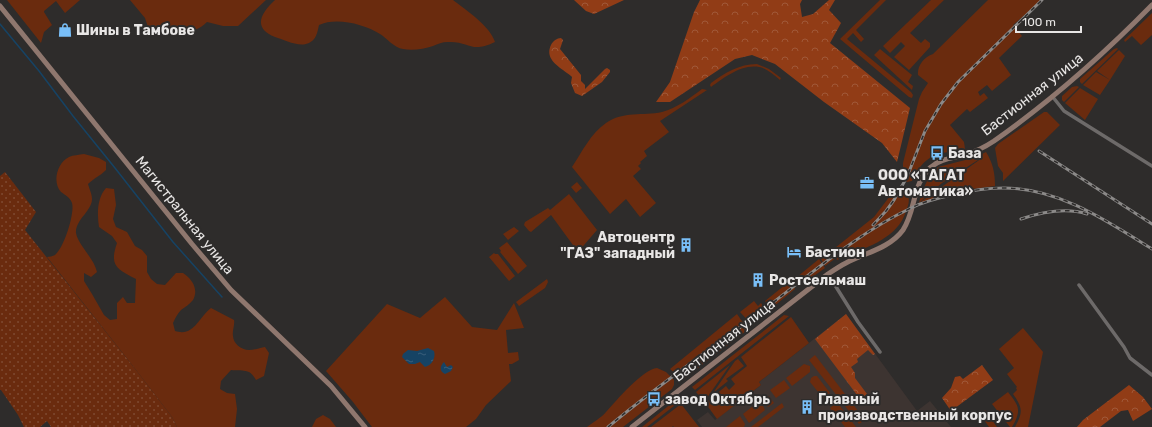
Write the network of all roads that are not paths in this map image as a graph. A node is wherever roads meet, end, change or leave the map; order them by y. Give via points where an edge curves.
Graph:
1 (1152, 5) edge
2 (0, 6) edge
3 (1052, 96) junction
4 (1152, 166) edge
5 (828, 274) junction
6 (1079, 285) dead end
7 (880, 352) dead end
8 (1152, 375) edge
9 (365, 427) edge
10 (632, 427) edge

1 - 3 main road, Бастионная улица
2 - 9 main road, Магистральная улица via 213,270 331,386
3 - 4 street via 1064,110
3 - 5 main road, Бастионная улица via 986,146 966,155 941,161 929,168 920,180 907,224 898,235 891,242
5 - 7 street
5 - 10 main road, Бастионная улица
6 - 8 street via 1130,358

